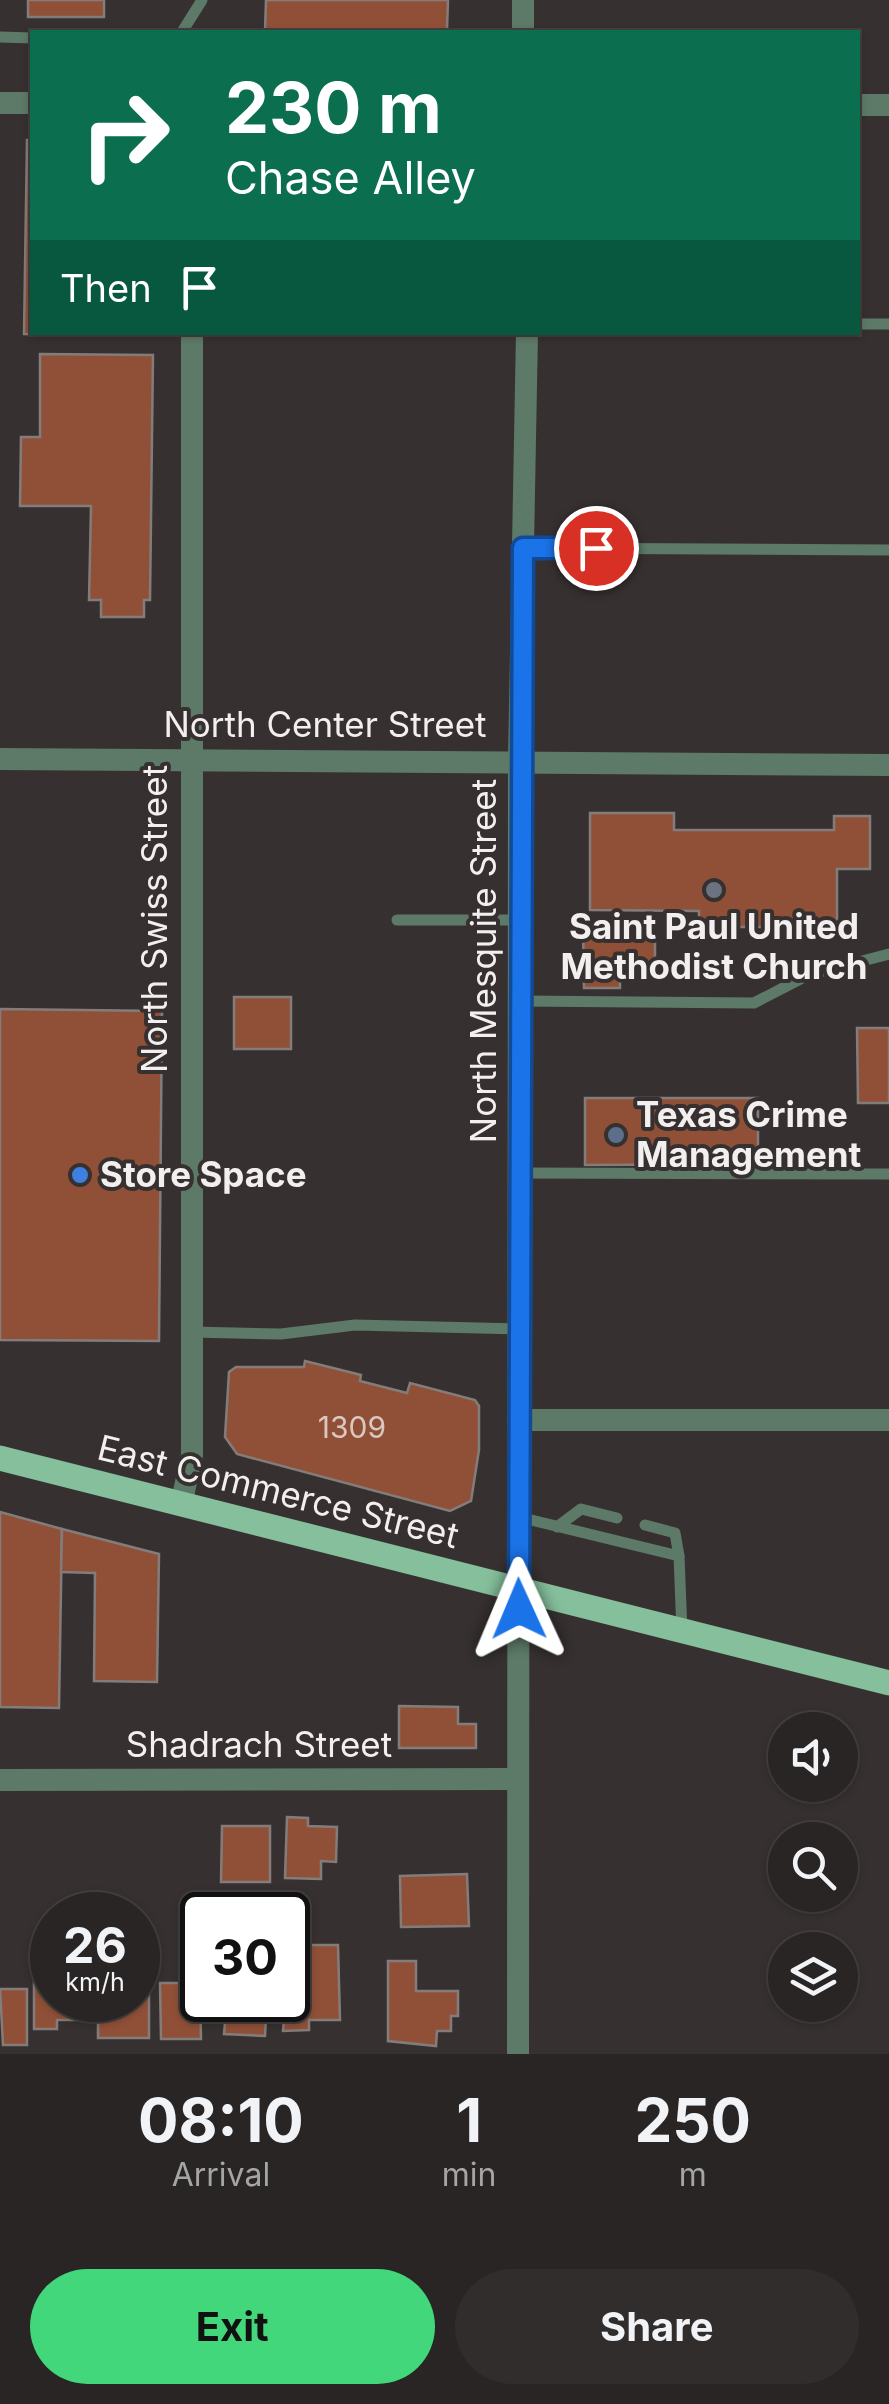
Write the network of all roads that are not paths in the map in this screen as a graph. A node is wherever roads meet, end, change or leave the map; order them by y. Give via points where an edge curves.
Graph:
1 (202, 0) edge
2 (523, 0) edge
3 (183, 30) edge
4 (523, 30) edge
5 (0, 37) edge
6 (30, 38) edge
7 (0, 103) edge
8 (30, 103) edge
9 (860, 105) edge
10 (889, 105) edge
11 (860, 324) edge
12 (889, 324) edge
13 (192, 335) edge
14 (527, 335) edge
15 (523, 548) junction
16 (889, 550) edge
17 (0, 759) edge
18 (189, 760) junction
19 (519, 760) junction
20 (889, 765) edge
21 (397, 920) dead end
22 (519, 920) junction
23 (889, 954) edge
24 (520, 1001) junction
25 (519, 1173) junction
26 (889, 1174) edge
27 (517, 1329) junction
28 (192, 1332) junction
29 (518, 1420) junction
30 (889, 1420) edge
31 (0, 1458) edge
32 (181, 1505) junction
33 (518, 1516) junction
34 (617, 1518) dead end
35 (644, 1525) dead end
36 (557, 1526) junction
37 (679, 1556) junction
38 (518, 1589) junction
39 (682, 1632) junction
40 (889, 1683) edge
41 (518, 1779) junction
42 (0, 1780) edge
43 (518, 2054) edge

1 - 3 lane
2 - 4 street
5 - 6 lane
7 - 8 street
9 - 10 street
11 - 12 lane
13 - 18 street, North Swiss Street
14 - 15 street, North Mesquite Street
15 - 16 lane
15 - 19 street, North Mesquite Street
17 - 18 street, North Center Street
18 - 19 street, North Center Street
18 - 28 street, North Swiss Street
19 - 20 street, North Center Street
19 - 22 street, North Mesquite Street
21 - 22 lane
22 - 24 street, North Mesquite Street
23 - 24 lane via 808,975 754,1002
24 - 25 street, North Mesquite Street
25 - 26 lane
25 - 27 street, North Mesquite Street
27 - 28 lane via 355,1324 281,1334
27 - 29 street, North Mesquite Street
28 - 32 street, North Swiss Street via 192,1455
29 - 30 street
29 - 33 street, North Mesquite Street
31 - 32 main road, East Commerce Street
32 - 38 main road, East Commerce Street
33 - 36 lane
33 - 38 street, North Mesquite Street
34 - 36 lane via 581,1509
35 - 37 lane via 675,1533
36 - 37 lane
37 - 39 lane
38 - 39 main road, East Commerce Street
38 - 41 street, North Mesquite Street
39 - 40 main road, East Commerce Street
41 - 42 street, Shadrach Street
41 - 43 street, North Mesquite Street

